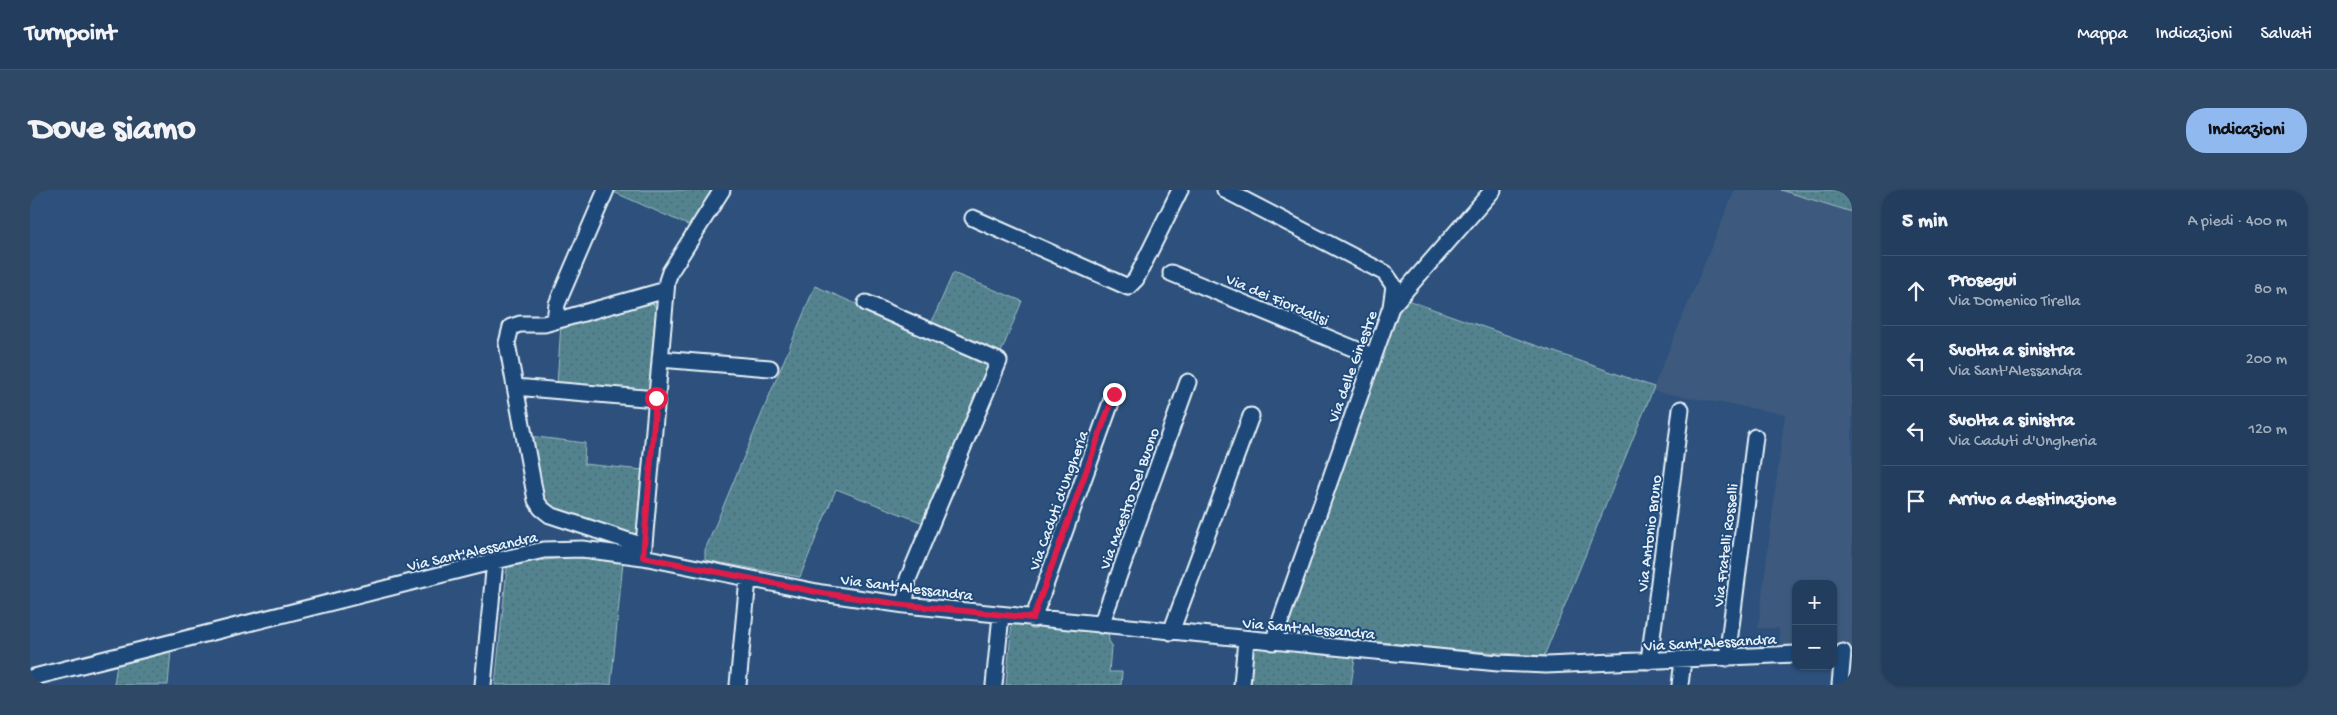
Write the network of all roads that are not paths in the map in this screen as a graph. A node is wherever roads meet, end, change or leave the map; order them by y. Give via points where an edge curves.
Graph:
1 (606, 190) edge
2 (722, 190) edge
3 (1180, 190) edge
4 (1225, 190) edge
5 (1493, 190) edge
6 (972, 218) dead end
7 (1171, 273) dead end
8 (666, 290) junction
9 (866, 303) dead end
10 (1391, 307) junction
11 (555, 320) junction
12 (1372, 356) junction
13 (660, 359) junction
14 (770, 368) dead end
15 (1188, 382) dead end
16 (515, 387) junction
17 (1114, 394) dead end
18 (656, 398) junction
19 (1681, 408) dead end
20 (1252, 416) dead end
21 (1755, 437) dead end
22 (644, 552) junction
23 (495, 561) junction
24 (748, 579) junction
25 (905, 605) junction
26 (1001, 615) junction
27 (1033, 618) junction
28 (1100, 625) junction
29 (1171, 632) junction
30 (1246, 639) junction
31 (1274, 642) junction
32 (1843, 652) edge
33 (1792, 654) edge
34 (1727, 658) junction
35 (1683, 660) junction
36 (1649, 662) junction
37 (52, 672) junction
38 (30, 678) edge
39 (42, 685) edge
40 (483, 685) edge
41 (738, 685) edge
42 (994, 685) edge
43 (1242, 685) edge
44 (1680, 685) edge
45 (1840, 685) edge

1 - 11 street via 557,304
2 - 8 street via 670,272
3 - 6 street via 1136,279 1128,287
4 - 10 street, Via delle Ginestre via 1385,273 1394,286
5 - 10 street
7 - 12 street, Via dei Fiordalisi
8 - 11 street
8 - 13 street
9 - 25 street via 999,361 908,579
10 - 12 street, Via delle Ginestre
11 - 16 street via 544,324 520,324 508,332 506,343
12 - 31 street, Via delle Ginestre
13 - 14 street
13 - 18 street
15 - 28 street, Via Maestro Del Buono
16 - 18 street
16 - 22 street via 536,500 541,508 550,515
17 - 27 street, Via Caduti d'Ungheria
18 - 22 street
19 - 36 street, Via Antonio Bruno
20 - 29 street
21 - 34 street, Via Fratelli Rosselli
22 - 23 street, Via Sant'Alessandra via 544,550
22 - 24 street, Via Sant'Alessandra
23 - 37 street, Via Sant'Alessandra
23 - 40 street
24 - 25 street, Via Sant'Alessandra
24 - 41 street
25 - 26 street, Via Sant'Alessandra
26 - 27 street, Via Sant'Alessandra
26 - 42 street
27 - 28 street, Via Sant'Alessandra
28 - 29 street, Via Sant'Alessandra
29 - 30 street, Via Sant'Alessandra
30 - 31 street, Via Sant'Alessandra
30 - 43 street
31 - 36 street, Via Sant'Alessandra via 1498,663
32 - 45 street
33 - 34 street, Via Sant'Alessandra
34 - 35 street, Via Sant'Alessandra
35 - 36 street, Via Sant'Alessandra
35 - 44 street
37 - 38 street, Via Sant'Alessandra
37 - 39 street

